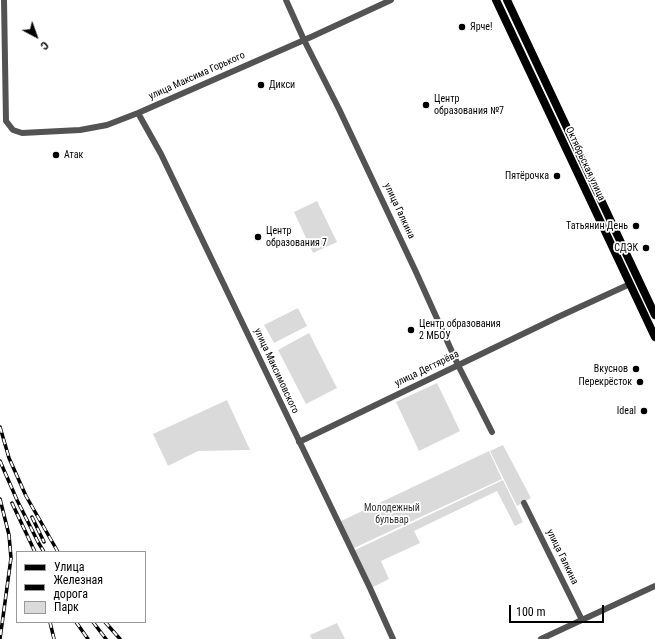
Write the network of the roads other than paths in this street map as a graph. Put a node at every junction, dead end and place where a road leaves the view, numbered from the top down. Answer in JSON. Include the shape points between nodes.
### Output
{"nodes":[{"id":1,"x":4,"y":0,"type":"edge"},
{"id":2,"x":286,"y":0,"type":"edge"},
{"id":3,"x":391,"y":0,"type":"edge"},
{"id":4,"x":496,"y":0,"type":"edge"},
{"id":5,"x":507,"y":0,"type":"edge"},
{"id":6,"x":304,"y":40,"type":"junction"},
{"id":7,"x":138,"y":113,"type":"junction"},
{"id":8,"x":630,"y":284,"type":"junction"},
{"id":9,"x":655,"y":315,"type":"edge"},
{"id":10,"x":655,"y":337,"type":"edge"},
{"id":11,"x":458,"y":365,"type":"junction"},
{"id":12,"x":492,"y":432,"type":"dead end"},
{"id":13,"x":299,"y":442,"type":"junction"},
{"id":14,"x":524,"y":503,"type":"dead end"},
{"id":15,"x":655,"y":586,"type":"edge"},
{"id":16,"x":582,"y":620,"type":"junction"},
{"id":17,"x":393,"y":639,"type":"edge"},
{"id":18,"x":541,"y":639,"type":"edge"}],
"edges":[{"from":1,"to":7,"type":"street","name":"улица Максима Горького","via":[[6,121],[13,130],[22,134],[80,130],[107,125]]},
{"from":2,"to":6,"type":"street","name":"улица Галкина"},
{"from":3,"to":6,"type":"street","name":"улица Максима Горького"},
{"from":4,"to":8,"type":"main road","name":"Октябрьская улица"},
{"from":5,"to":9,"type":"main road","name":"Октябрьская улица"},
{"from":6,"to":7,"type":"street","name":"улица Максима Горького"},
{"from":6,"to":11,"type":"street","name":"улица Галкина","via":[[339,109]]},
{"from":7,"to":13,"type":"street","name":"улица Максимовского","via":[[161,154]]},
{"from":8,"to":10,"type":"main road","name":"Октябрьская улица"},
{"from":8,"to":11,"type":"street","name":"улица Дегтярёва"},
{"from":11,"to":12,"type":"street","name":"улица Галкина"},
{"from":11,"to":13,"type":"street","name":"улица Дегтярёва"},
{"from":13,"to":17,"type":"street","name":"улица Максимовского"},
{"from":14,"to":16,"type":"street","name":"улица Галкина"},
{"from":15,"to":16,"type":"street"},
{"from":16,"to":18,"type":"street"}]}
